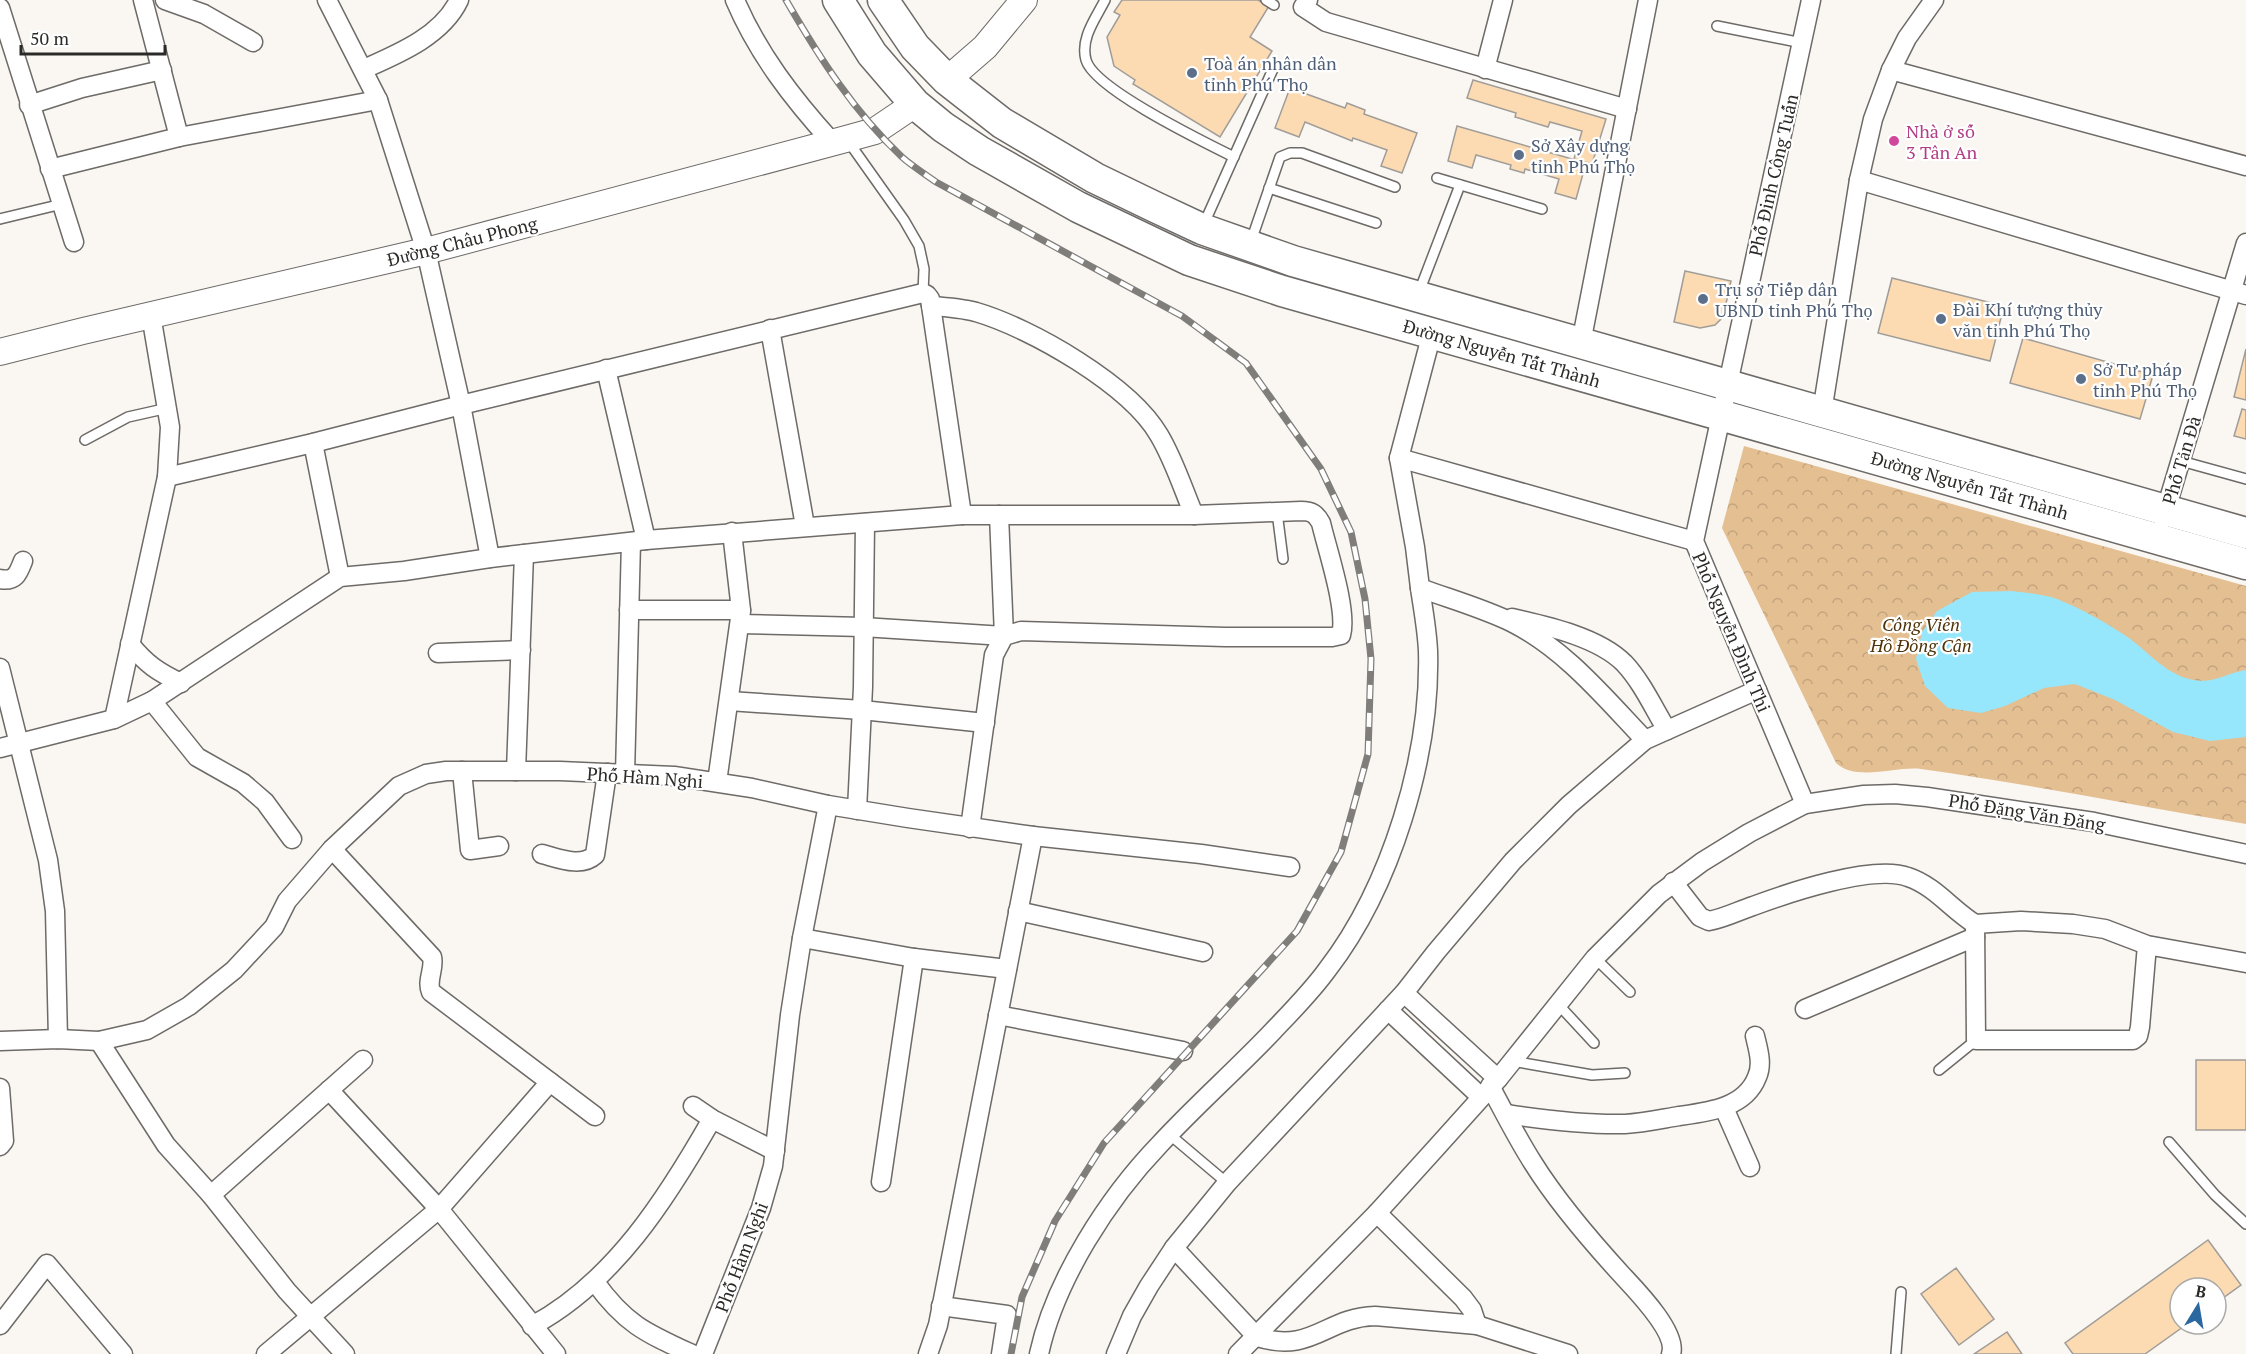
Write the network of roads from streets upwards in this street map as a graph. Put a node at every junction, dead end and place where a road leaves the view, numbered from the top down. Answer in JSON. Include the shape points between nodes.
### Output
{"nodes":[{"id":1,"x":143,"y":0,"type":"edge"},
{"id":2,"x":165,"y":0,"type":"edge"},
{"id":3,"x":327,"y":0,"type":"edge"},
{"id":4,"x":459,"y":0,"type":"edge"},
{"id":5,"x":735,"y":0,"type":"edge"},
{"id":6,"x":838,"y":0,"type":"edge"},
{"id":7,"x":882,"y":0,"type":"edge"},
{"id":8,"x":1024,"y":0,"type":"edge"},
{"id":9,"x":1308,"y":0,"type":"edge"},
{"id":10,"x":1503,"y":0,"type":"edge"},
{"id":11,"x":1647,"y":0,"type":"edge"},
{"id":12,"x":1811,"y":0,"type":"edge"},
{"id":13,"x":1934,"y":0,"type":"edge"},
{"id":14,"x":0,"y":8,"type":"edge"},
{"id":15,"x":5,"y":40,"type":"edge"},
{"id":16,"x":254,"y":42,"type":"dead end"},
{"id":17,"x":364,"y":69,"type":"junction"},
{"id":18,"x":1485,"y":69,"type":"junction"},
{"id":19,"x":162,"y":70,"type":"junction"},
{"id":20,"x":1891,"y":70,"type":"junction"},
{"id":21,"x":947,"y":80,"type":"junction"},
{"id":22,"x":378,"y":100,"type":"junction"},
{"id":23,"x":915,"y":104,"type":"junction"},
{"id":24,"x":29,"y":105,"type":"junction"},
{"id":25,"x":1627,"y":110,"type":"junction"},
{"id":26,"x":178,"y":137,"type":"junction"},
{"id":27,"x":839,"y":140,"type":"junction"},
{"id":28,"x":2246,"y":166,"type":"edge"},
{"id":29,"x":50,"y":169,"type":"junction"},
{"id":30,"x":1859,"y":180,"type":"junction"},
{"id":31,"x":74,"y":242,"type":"dead end"},
{"id":32,"x":2246,"y":243,"type":"edge"},
{"id":33,"x":426,"y":251,"type":"junction"},
{"id":34,"x":1293,"y":261,"type":"junction"},
{"id":35,"x":1282,"y":291,"type":"junction"},
{"id":36,"x":2239,"y":293,"type":"edge"},
{"id":37,"x":927,"y":300,"type":"junction"},
{"id":38,"x":151,"y":315,"type":"junction"},
{"id":39,"x":770,"y":329,"type":"junction"},
{"id":40,"x":1432,"y":333,"type":"junction"},
{"id":41,"x":1581,"y":343,"type":"junction"},
{"id":42,"x":0,"y":352,"type":"edge"},
{"id":43,"x":606,"y":369,"type":"junction"},
{"id":44,"x":1726,"y":385,"type":"junction"},
{"id":45,"x":461,"y":405,"type":"junction"},
{"id":46,"x":1822,"y":412,"type":"junction"},
{"id":47,"x":1720,"y":415,"type":"junction"},
{"id":48,"x":313,"y":443,"type":"junction"},
{"id":49,"x":1399,"y":458,"type":"junction"},
{"id":50,"x":167,"y":477,"type":"junction"},
{"id":51,"x":2166,"y":510,"type":"junction"},
{"id":52,"x":962,"y":515,"type":"junction"},
{"id":53,"x":999,"y":515,"type":"junction"},
{"id":54,"x":1194,"y":515,"type":"junction"},
{"id":55,"x":865,"y":523,"type":"junction"},
{"id":56,"x":805,"y":526,"type":"junction"},
{"id":57,"x":732,"y":532,"type":"junction"},
{"id":58,"x":2246,"y":533,"type":"edge"},
{"id":59,"x":2157,"y":538,"type":"junction"},
{"id":60,"x":638,"y":541,"type":"junction"},
{"id":61,"x":1694,"y":541,"type":"junction"},
{"id":62,"x":524,"y":554,"type":"junction"},
{"id":63,"x":490,"y":558,"type":"junction"},
{"id":64,"x":23,"y":561,"type":"dead end"},
{"id":65,"x":2246,"y":564,"type":"edge"},
{"id":66,"x":340,"y":577,"type":"junction"},
{"id":67,"x":0,"y":579,"type":"edge"},
{"id":68,"x":1420,"y":588,"type":"junction"},
{"id":69,"x":629,"y":610,"type":"junction"},
{"id":70,"x":1493,"y":614,"type":"junction"},
{"id":71,"x":741,"y":617,"type":"junction"},
{"id":72,"x":864,"y":627,"type":"junction"},
{"id":73,"x":1004,"y":636,"type":"junction"},
{"id":74,"x":130,"y":644,"type":"junction"},
{"id":75,"x":521,"y":650,"type":"junction"},
{"id":76,"x":438,"y":653,"type":"dead end"},
{"id":77,"x":0,"y":668,"type":"edge"},
{"id":78,"x":181,"y":683,"type":"junction"},
{"id":79,"x":1757,"y":690,"type":"junction"},
{"id":80,"x":152,"y":701,"type":"junction"},
{"id":81,"x":729,"y":701,"type":"junction"},
{"id":82,"x":862,"y":710,"type":"junction"},
{"id":83,"x":114,"y":719,"type":"junction"},
{"id":84,"x":985,"y":723,"type":"junction"},
{"id":85,"x":1667,"y":730,"type":"junction"},
{"id":86,"x":1645,"y":740,"type":"junction"},
{"id":87,"x":18,"y":744,"type":"junction"},
{"id":88,"x":0,"y":748,"type":"edge"},
{"id":89,"x":462,"y":771,"type":"junction"},
{"id":90,"x":516,"y":771,"type":"junction"},
{"id":91,"x":616,"y":773,"type":"junction"},
{"id":92,"x":717,"y":782,"type":"junction"},
{"id":93,"x":1805,"y":804,"type":"junction"},
{"id":94,"x":828,"y":805,"type":"junction"},
{"id":95,"x":857,"y":810,"type":"junction"},
{"id":96,"x":970,"y":828,"type":"junction"},
{"id":97,"x":1033,"y":836,"type":"junction"},
{"id":98,"x":292,"y":839,"type":"dead end"},
{"id":99,"x":499,"y":846,"type":"dead end"},
{"id":100,"x":332,"y":849,"type":"junction"},
{"id":101,"x":542,"y":854,"type":"dead end"},
{"id":102,"x":2246,"y":855,"type":"edge"},
{"id":103,"x":1290,"y":867,"type":"dead end"},
{"id":104,"x":1673,"y":882,"type":"junction"},
{"id":105,"x":1018,"y":911,"type":"junction"},
{"id":106,"x":1975,"y":931,"type":"junction"},
{"id":107,"x":802,"y":938,"type":"junction"},
{"id":108,"x":2147,"y":945,"type":"junction"},
{"id":109,"x":1203,"y":952,"type":"dead end"},
{"id":110,"x":914,"y":958,"type":"junction"},
{"id":111,"x":2246,"y":963,"type":"edge"},
{"id":112,"x":1007,"y":969,"type":"junction"},
{"id":113,"x":1404,"y":993,"type":"junction"},
{"id":114,"x":1805,"y":1009,"type":"dead end"},
{"id":115,"x":1388,"y":1010,"type":"junction"},
{"id":116,"x":998,"y":1015,"type":"junction"},
{"id":117,"x":1755,"y":1036,"type":"dead end"},
{"id":118,"x":58,"y":1039,"type":"junction"},
{"id":119,"x":0,"y":1041,"type":"edge"},
{"id":120,"x":99,"y":1041,"type":"junction"},
{"id":121,"x":1183,"y":1051,"type":"dead end"},
{"id":122,"x":363,"y":1060,"type":"dead end"},
{"id":123,"x":550,"y":1082,"type":"junction"},
{"id":124,"x":1490,"y":1087,"type":"junction"},
{"id":125,"x":0,"y":1088,"type":"edge"},
{"id":126,"x":329,"y":1090,"type":"junction"},
{"id":127,"x":693,"y":1106,"type":"dead end"},
{"id":128,"x":1724,"y":1108,"type":"junction"},
{"id":129,"x":1506,"y":1114,"type":"junction"},
{"id":130,"x":595,"y":1116,"type":"dead end"},
{"id":131,"x":712,"y":1119,"type":"junction"},
{"id":132,"x":0,"y":1146,"type":"edge"},
{"id":133,"x":775,"y":1151,"type":"junction"},
{"id":134,"x":1750,"y":1167,"type":"dead end"},
{"id":135,"x":881,"y":1182,"type":"dead end"},
{"id":136,"x":211,"y":1195,"type":"junction"},
{"id":137,"x":439,"y":1209,"type":"junction"},
{"id":138,"x":1377,"y":1213,"type":"junction"},
{"id":139,"x":1174,"y":1248,"type":"junction"},
{"id":140,"x":595,"y":1282,"type":"junction"},
{"id":141,"x":941,"y":1306,"type":"junction"},
{"id":142,"x":309,"y":1316,"type":"junction"},
{"id":143,"x":0,"y":1325,"type":"edge"},
{"id":144,"x":1477,"y":1325,"type":"junction"},
{"id":145,"x":532,"y":1326,"type":"junction"},
{"id":146,"x":1261,"y":1344,"type":"edge"},
{"id":147,"x":1548,"y":1352,"type":"edge"},
{"id":148,"x":123,"y":1354,"type":"edge"},
{"id":149,"x":266,"y":1354,"type":"edge"},
{"id":150,"x":345,"y":1354,"type":"edge"},
{"id":151,"x":556,"y":1354,"type":"edge"},
{"id":152,"x":692,"y":1354,"type":"edge"},
{"id":153,"x":704,"y":1354,"type":"edge"},
{"id":154,"x":928,"y":1354,"type":"edge"},
{"id":155,"x":1001,"y":1354,"type":"edge"},
{"id":156,"x":1039,"y":1354,"type":"edge"},
{"id":157,"x":1116,"y":1354,"type":"edge"},
{"id":158,"x":1238,"y":1354,"type":"edge"},
{"id":159,"x":1568,"y":1354,"type":"edge"},
{"id":160,"x":1671,"y":1354,"type":"edge"}],
"edges":[{"from":1,"to":19,"type":"street"},
{"from":2,"to":16,"type":"street","via":[[204,14]]},
{"from":3,"to":17,"type":"street"},
{"from":4,"to":17,"type":"street","via":[[444,20],[417,42]]},
{"from":5,"to":27,"type":"street","via":[[776,74]]},
{"from":6,"to":23,"type":"main road","name":"Đường Nguyễn Tất Thành","via":[[879,62]]},
{"from":7,"to":21,"type":"main road","name":"Đường Nguyễn Tất Thành","via":[[915,47]]},
{"from":8,"to":21,"type":"street","via":[[985,47]]},
{"from":9,"to":18,"type":"street","via":[[1303,7],[1326,21]]},
{"from":10,"to":18,"type":"street"},
{"from":11,"to":25,"type":"street"},
{"from":12,"to":44,"type":"street","name":"Phố Đinh Công Tuấn"},
{"from":13,"to":20,"type":"street","via":[[1907,38]]},
{"from":14,"to":15,"type":"street"},
{"from":15,"to":24,"type":"street"},
{"from":17,"to":22,"type":"street"},
{"from":18,"to":25,"type":"street"},
{"from":19,"to":24,"type":"street"},
{"from":19,"to":26,"type":"street"},
{"from":20,"to":28,"type":"street"},
{"from":20,"to":30,"type":"street","via":[[1873,119]]},
{"from":21,"to":34,"type":"main road","name":"Đường Nguyễn Tất Thành","via":[[1002,123],[1095,178],[1202,229]]},
{"from":22,"to":26,"type":"street"},
{"from":22,"to":33,"type":"street"},
{"from":23,"to":27,"type":"street","name":"Đường Châu Phong","via":[[876,131]]},
{"from":23,"to":35,"type":"main road","name":"Đường Nguyễn Tất Thành","via":[[979,151],[1078,207],[1189,260]]},
{"from":24,"to":29,"type":"street"},
{"from":25,"to":41,"type":"street"},
{"from":26,"to":29,"type":"street"},
{"from":27,"to":33,"type":"street","name":"Đường Châu Phong"},
{"from":29,"to":31,"type":"street"},
{"from":30,"to":36,"type":"street"},
{"from":30,"to":46,"type":"street"},
{"from":32,"to":36,"type":"street","name":"Phố Tản Đà"},
{"from":33,"to":38,"type":"street","name":"Đường Châu Phong"},
{"from":33,"to":45,"type":"street"},
{"from":34,"to":35,"type":"main road"},
{"from":34,"to":41,"type":"main road","name":"Đường Nguyễn Tất Thành"},
{"from":35,"to":40,"type":"main road","name":"Đường Nguyễn Tất Thành"},
{"from":36,"to":51,"type":"street","name":"Phố Tản Đà"},
{"from":37,"to":39,"type":"street"},
{"from":37,"to":52,"type":"street"},
{"from":37,"to":54,"type":"street","via":[[976,312],[1024,332],[1054,347],[1121,393],[1159,434]]},
{"from":38,"to":42,"type":"street","name":"Đường Châu Phong"},
{"from":38,"to":50,"type":"street","via":[[168,408]]},
{"from":39,"to":43,"type":"street"},
{"from":39,"to":56,"type":"street"},
{"from":40,"to":47,"type":"main road","name":"Đường Nguyễn Tất Thành"},
{"from":40,"to":49,"type":"street"},
{"from":41,"to":44,"type":"main road","name":"Đường Nguyễn Tất Thành"},
{"from":43,"to":45,"type":"street"},
{"from":43,"to":60,"type":"street"},
{"from":44,"to":46,"type":"main road","name":"Đường Nguyễn Tất Thành"},
{"from":44,"to":47,"type":"street","name":"Phố Nguyễn Đình Thi"},
{"from":45,"to":48,"type":"street"},
{"from":45,"to":63,"type":"street"},
{"from":46,"to":51,"type":"main road","name":"Đường Nguyễn Tất Thành"},
{"from":47,"to":59,"type":"main road","name":"Đường Nguyễn Tất Thành"},
{"from":47,"to":61,"type":"street","name":"Phố Nguyễn Đình Thi"},
{"from":48,"to":50,"type":"street"},
{"from":48,"to":66,"type":"street"},
{"from":49,"to":61,"type":"street"},
{"from":49,"to":68,"type":"street"},
{"from":50,"to":74,"type":"street"},
{"from":51,"to":58,"type":"main road","name":"Đường Nguyễn Tất Thành"},
{"from":51,"to":59,"type":"street","name":"Phố Tản Đà"},
{"from":52,"to":53,"type":"street"},
{"from":52,"to":55,"type":"street"},
{"from":53,"to":54,"type":"street"},
{"from":53,"to":73,"type":"street"},
{"from":54,"to":73,"type":"street","via":[[1310,511],[1317,515],[1338,596],[1341,635],[1226,637],[1021,631]]},
{"from":55,"to":56,"type":"street"},
{"from":55,"to":72,"type":"street"},
{"from":56,"to":57,"type":"street"},
{"from":57,"to":60,"type":"street"},
{"from":57,"to":71,"type":"street"},
{"from":59,"to":65,"type":"main road","name":"Đường Nguyễn Tất Thành"},
{"from":60,"to":62,"type":"street"},
{"from":60,"to":69,"type":"street"},
{"from":61,"to":79,"type":"street","name":"Phố Nguyễn Đình Thi"},
{"from":62,"to":63,"type":"street"},
{"from":62,"to":75,"type":"street"},
{"from":63,"to":66,"type":"street"},
{"from":64,"to":67,"type":"street","via":[[16,577],[9,581]]},
{"from":66,"to":78,"type":"street"},
{"from":68,"to":70,"type":"street"},
{"from":68,"to":156,"type":"street","via":[[1428,652],[1425,715],[1405,813],[1374,892],[1327,970],[1274,1031],[1132,1176],[1075,1260],[1056,1299]]},
{"from":69,"to":71,"type":"street"},
{"from":69,"to":91,"type":"street"},
{"from":70,"to":85,"type":"street","via":[[1556,629],[1587,640],[1613,656],[1630,671]]},
{"from":70,"to":86,"type":"street","via":[[1514,623],[1578,669]]},
{"from":71,"to":72,"type":"street"},
{"from":71,"to":81,"type":"street"},
{"from":72,"to":73,"type":"street"},
{"from":72,"to":82,"type":"street"},
{"from":73,"to":84,"type":"street","via":[[994,655]]},
{"from":74,"to":78,"type":"street","via":[[145,663]]},
{"from":74,"to":83,"type":"street"},
{"from":75,"to":76,"type":"street"},
{"from":75,"to":90,"type":"street"},
{"from":77,"to":87,"type":"street"},
{"from":78,"to":80,"type":"street"},
{"from":79,"to":85,"type":"street"},
{"from":79,"to":93,"type":"street","name":"Phố Nguyễn Đình Thi"},
{"from":80,"to":83,"type":"street"},
{"from":80,"to":98,"type":"street","via":[[197,757],[243,783],[265,802]]},
{"from":81,"to":82,"type":"street"},
{"from":81,"to":92,"type":"street"},
{"from":82,"to":84,"type":"street"},
{"from":82,"to":95,"type":"street"},
{"from":83,"to":87,"type":"street"},
{"from":84,"to":96,"type":"street"},
{"from":85,"to":86,"type":"street"},
{"from":86,"to":113,"type":"street","via":[[1569,805],[1513,861]]},
{"from":87,"to":88,"type":"street"},
{"from":87,"to":118,"type":"street","via":[[50,870],[55,910]]},
{"from":89,"to":90,"type":"street","name":"Phố Hàm Nghi"},
{"from":89,"to":99,"type":"street","via":[[470,850]]},
{"from":89,"to":100,"type":"street","name":"Phố Hàm Nghi","via":[[426,774],[399,786]]},
{"from":90,"to":91,"type":"street","name":"Phố Hàm Nghi"},
{"from":91,"to":92,"type":"street","name":"Phố Hàm Nghi"},
{"from":91,"to":101,"type":"street","via":[[595,855],[579,862]]},
{"from":92,"to":94,"type":"street","name":"Phố Hàm Nghi"},
{"from":93,"to":102,"type":"street","name":"Phố Đặng Văn Đăng","via":[[1864,795],[1927,797],[2094,822]]},
{"from":93,"to":104,"type":"street","name":"Phố Đặng Văn Đăng","via":[[1749,833]]},
{"from":94,"to":95,"type":"street"},
{"from":94,"to":107,"type":"street","name":"Phố Hàm Nghi"},
{"from":95,"to":96,"type":"street"},
{"from":96,"to":97,"type":"street"},
{"from":97,"to":103,"type":"street"},
{"from":97,"to":105,"type":"street"},
{"from":100,"to":120,"type":"street","name":"Phố Hàm Nghi","via":[[286,901],[274,927],[234,970],[189,1006],[147,1030]]},
{"from":100,"to":123,"type":"street","via":[[432,957],[431,992]]},
{"from":104,"to":106,"type":"street","via":[[1700,917],[1710,921],[1813,887],[1879,873],[1894,874],[1927,887]]},
{"from":104,"to":124,"type":"street","name":"Phố Đặng Văn Đăng","via":[[1595,958]]},
{"from":105,"to":109,"type":"street"},
{"from":105,"to":112,"type":"street"},
{"from":106,"to":108,"type":"street","via":[[2021,921],[2073,924],[2105,929]]},
{"from":106,"to":108,"type":"street","via":[[1976,1040],[2133,1040],[2140,1027]]},
{"from":106,"to":114,"type":"street"},
{"from":107,"to":110,"type":"street"},
{"from":107,"to":133,"type":"street","name":"Phố Hàm Nghi"},
{"from":108,"to":111,"type":"street"},
{"from":110,"to":112,"type":"street"},
{"from":110,"to":135,"type":"street"},
{"from":112,"to":116,"type":"street"},
{"from":113,"to":115,"type":"street"},
{"from":113,"to":124,"type":"street"},
{"from":115,"to":124,"type":"street"},
{"from":115,"to":139,"type":"street","via":[[1227,1183]]},
{"from":116,"to":121,"type":"street"},
{"from":116,"to":141,"type":"street"},
{"from":117,"to":128,"type":"street","via":[[1760,1062],[1758,1077],[1740,1099]]},
{"from":118,"to":119,"type":"street","name":"Phố Hàm Nghi"},
{"from":118,"to":120,"type":"street","name":"Phố Hàm Nghi"},
{"from":120,"to":136,"type":"street","via":[[165,1145]]},
{"from":122,"to":126,"type":"street"},
{"from":123,"to":130,"type":"street"},
{"from":123,"to":137,"type":"street"},
{"from":124,"to":129,"type":"street"},
{"from":124,"to":138,"type":"street","name":"Phố Đặng Văn Đăng"},
{"from":125,"to":132,"type":"street","via":[[4,1141]]},
{"from":126,"to":136,"type":"street"},
{"from":126,"to":137,"type":"street"},
{"from":127,"to":131,"type":"street"},
{"from":128,"to":129,"type":"street","via":[[1624,1124],[1560,1122]]},
{"from":128,"to":134,"type":"street"},
{"from":129,"to":160,"type":"street","via":[[1560,1201],[1670,1335]]},
{"from":131,"to":133,"type":"street"},
{"from":131,"to":140,"type":"street","via":[[659,1207]]},
{"from":133,"to":153,"type":"street","name":"Phố Hàm Nghi","via":[[761,1208]]},
{"from":136,"to":142,"type":"street"},
{"from":137,"to":142,"type":"street"},
{"from":137,"to":145,"type":"street"},
{"from":138,"to":144,"type":"street","via":[[1458,1293]]},
{"from":138,"to":146,"type":"street","name":"Phố Đặng Văn Đăng"},
{"from":139,"to":146,"type":"street"},
{"from":139,"to":157,"type":"street","via":[[1132,1316]]},
{"from":140,"to":145,"type":"street"},
{"from":140,"to":152,"type":"street","via":[[613,1306],[638,1328]]},
{"from":141,"to":154,"type":"street"},
{"from":141,"to":155,"type":"street","via":[[1007,1315]]},
{"from":142,"to":149,"type":"street"},
{"from":142,"to":150,"type":"street"},
{"from":143,"to":148,"type":"street","via":[[48,1264]]},
{"from":144,"to":146,"type":"street","via":[[1361,1316],[1313,1340]]},
{"from":144,"to":147,"type":"street"},
{"from":145,"to":151,"type":"street"},
{"from":146,"to":158,"type":"street","name":"Phố Đặng Văn Đăng"},
{"from":147,"to":159,"type":"street"}]}
